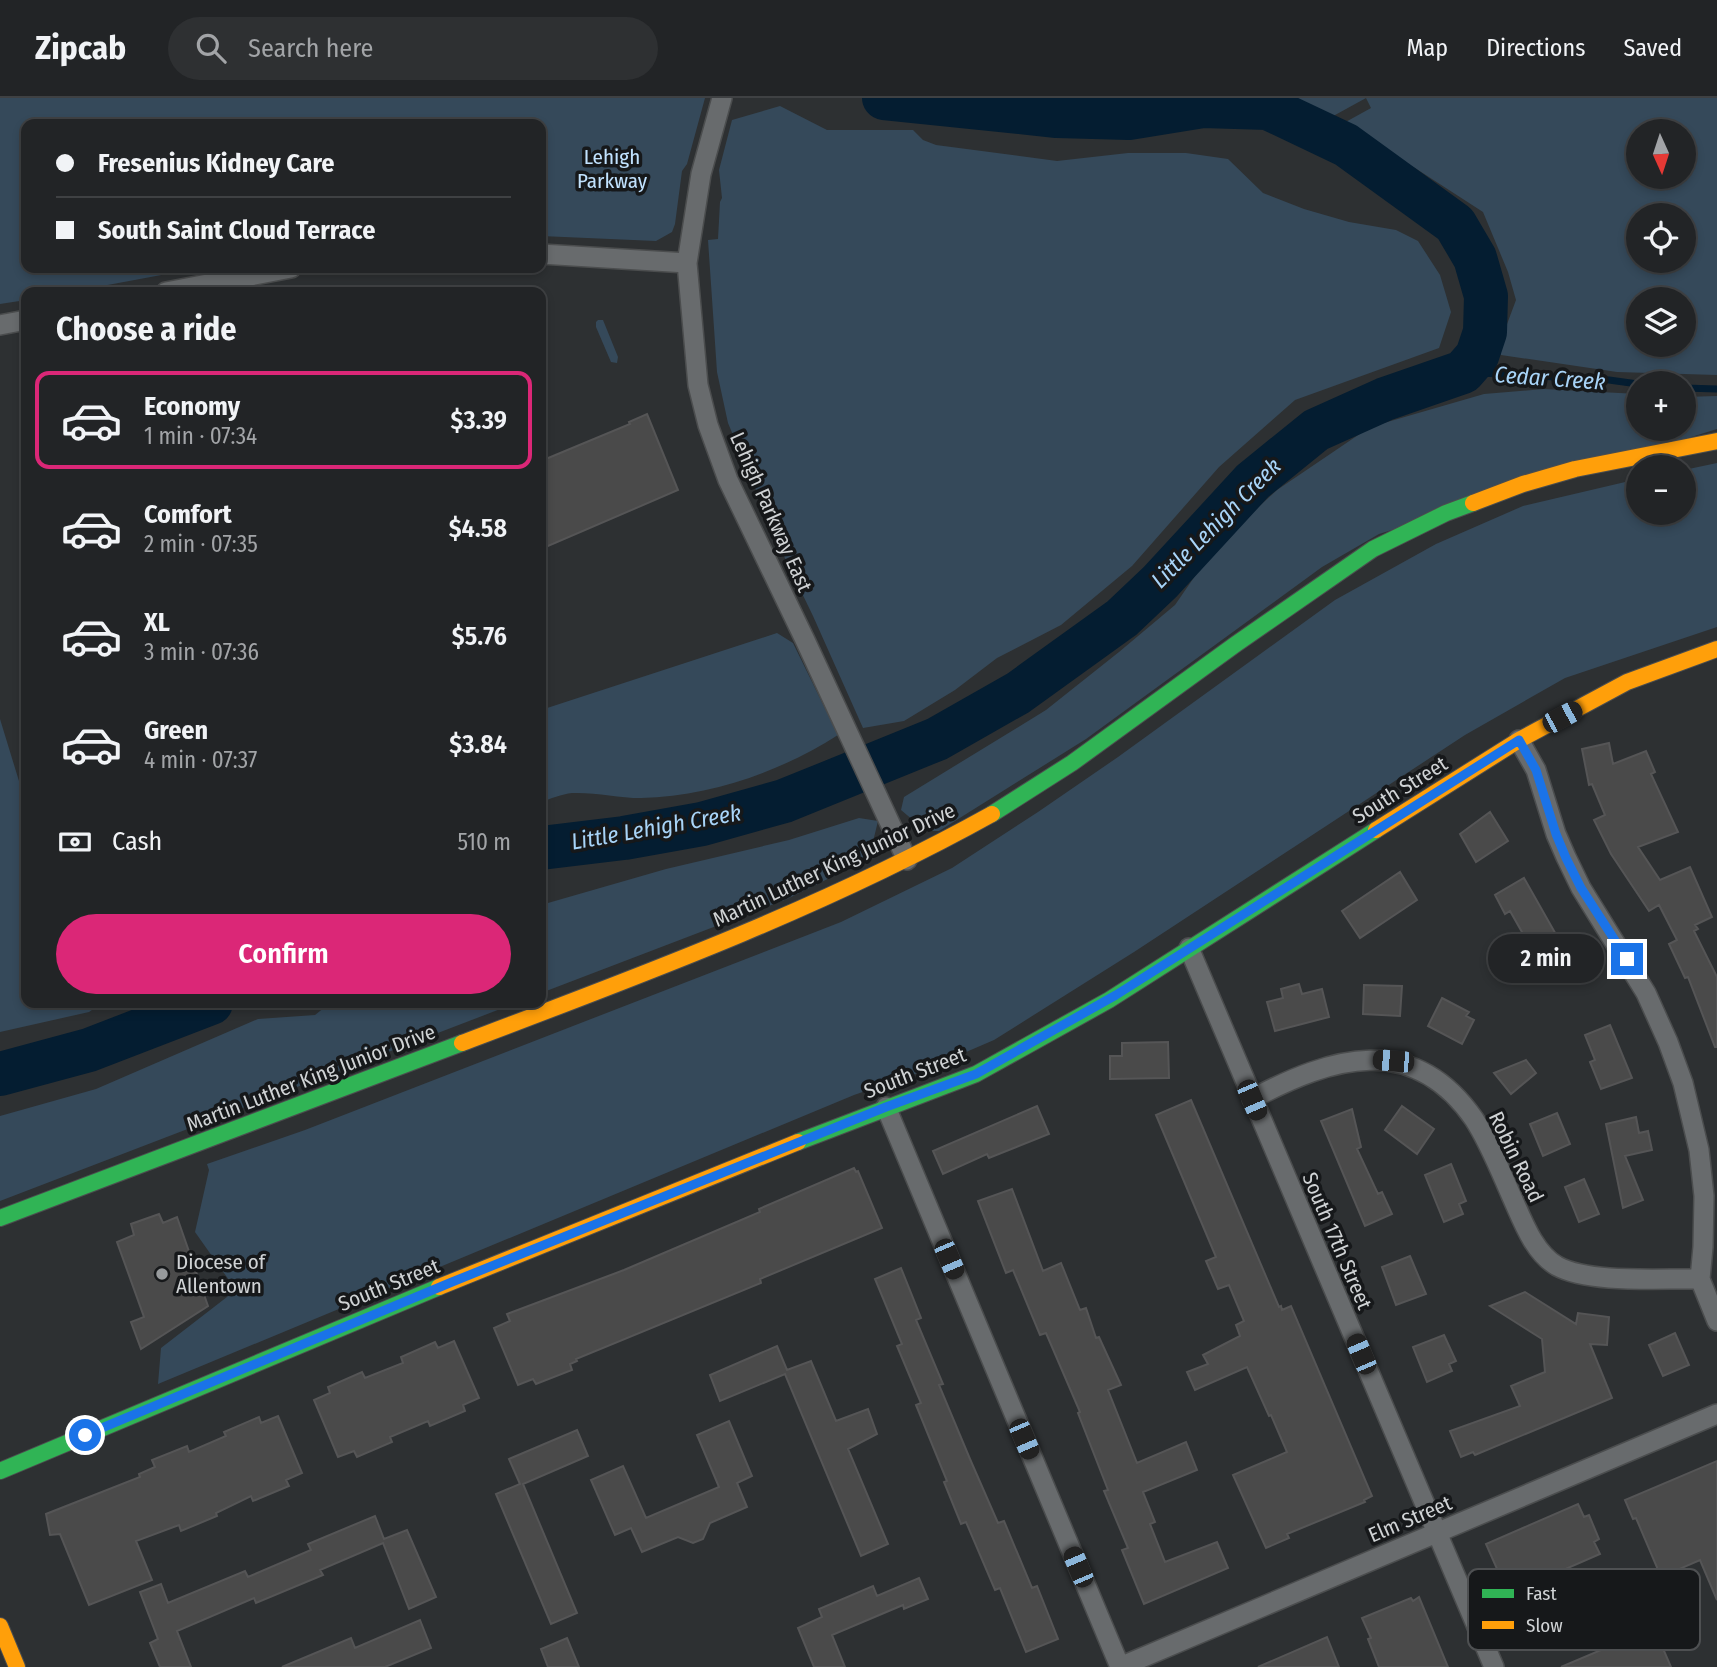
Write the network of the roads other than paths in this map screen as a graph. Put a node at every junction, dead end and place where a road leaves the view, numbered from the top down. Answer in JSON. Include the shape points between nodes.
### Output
{"nodes":[{"id":1,"x":722,"y":98,"type":"edge"},
{"id":2,"x":546,"y":254,"type":"edge"},
{"id":3,"x":688,"y":264,"type":"junction"},
{"id":4,"x":265,"y":273,"type":"edge"},
{"id":5,"x":192,"y":287,"type":"edge"},
{"id":6,"x":21,"y":321,"type":"edge"},
{"id":7,"x":0,"y":325,"type":"edge"},
{"id":8,"x":1717,"y":441,"type":"edge"},
{"id":9,"x":1717,"y":649,"type":"edge"},
{"id":10,"x":1519,"y":740,"type":"junction"},
{"id":11,"x":907,"y":860,"type":"junction"},
{"id":12,"x":1189,"y":948,"type":"junction"},
{"id":13,"x":1252,"y":1100,"type":"junction"},
{"id":14,"x":886,"y":1107,"type":"junction"},
{"id":15,"x":0,"y":1218,"type":"edge"},
{"id":16,"x":1700,"y":1279,"type":"junction"},
{"id":17,"x":1717,"y":1321,"type":"edge"},
{"id":18,"x":1717,"y":1413,"type":"edge"},
{"id":19,"x":0,"y":1471,"type":"edge"},
{"id":20,"x":1437,"y":1532,"type":"junction"},
{"id":21,"x":1468,"y":1605,"type":"edge"},
{"id":22,"x":0,"y":1626,"type":"edge"},
{"id":23,"x":1487,"y":1650,"type":"edge"},
{"id":24,"x":17,"y":1665,"type":"edge"},
{"id":25,"x":1120,"y":1667,"type":"edge"},
{"id":26,"x":1494,"y":1667,"type":"edge"}],
"edges":[{"from":1,"to":3,"type":"street","name":"Lehigh Parkway East","via":[[701,174]]},
{"from":2,"to":3,"type":"street"},
{"from":3,"to":11,"type":"street","name":"Lehigh Parkway East","via":[[698,385],[728,481]]},
{"from":4,"to":5,"type":"street"},
{"from":6,"to":7,"type":"street"},
{"from":8,"to":11,"type":"street","name":"Martin Luther King Junior Drive","via":[[1522,484],[1446,513],[1373,549],[1072,763]]},
{"from":9,"to":10,"type":"street","name":"South Street","via":[[1627,682]]},
{"from":10,"to":12,"type":"street","name":"South Street"},
{"from":10,"to":16,"type":"street","via":[[1536,770],[1566,858],[1646,993],[1683,1083],[1704,1196]]},
{"from":11,"to":15,"type":"street","name":"Martin Luther King Junior Drive","via":[[652,971]]},
{"from":12,"to":13,"type":"street","name":"South 17th Street"},
{"from":12,"to":14,"type":"street","name":"South Street","via":[[1109,1000],[976,1074]]},
{"from":13,"to":16,"type":"street","name":"Robin Road","via":[[1291,1079],[1337,1064],[1367,1059],[1418,1069],[1440,1082],[1475,1120],[1528,1232],[1557,1266],[1608,1277]]},
{"from":13,"to":20,"type":"street","name":"South 17th Street"},
{"from":14,"to":19,"type":"street","name":"South Street"},
{"from":14,"to":25,"type":"street"},
{"from":16,"to":17,"type":"street"},
{"from":18,"to":20,"type":"street","name":"Elm Street"},
{"from":20,"to":21,"type":"street","name":"South 17th Street"},
{"from":20,"to":25,"type":"street","name":"Elm Street"},
{"from":22,"to":24,"type":"street"},
{"from":23,"to":26,"type":"street","name":"South 17th Street"}]}
